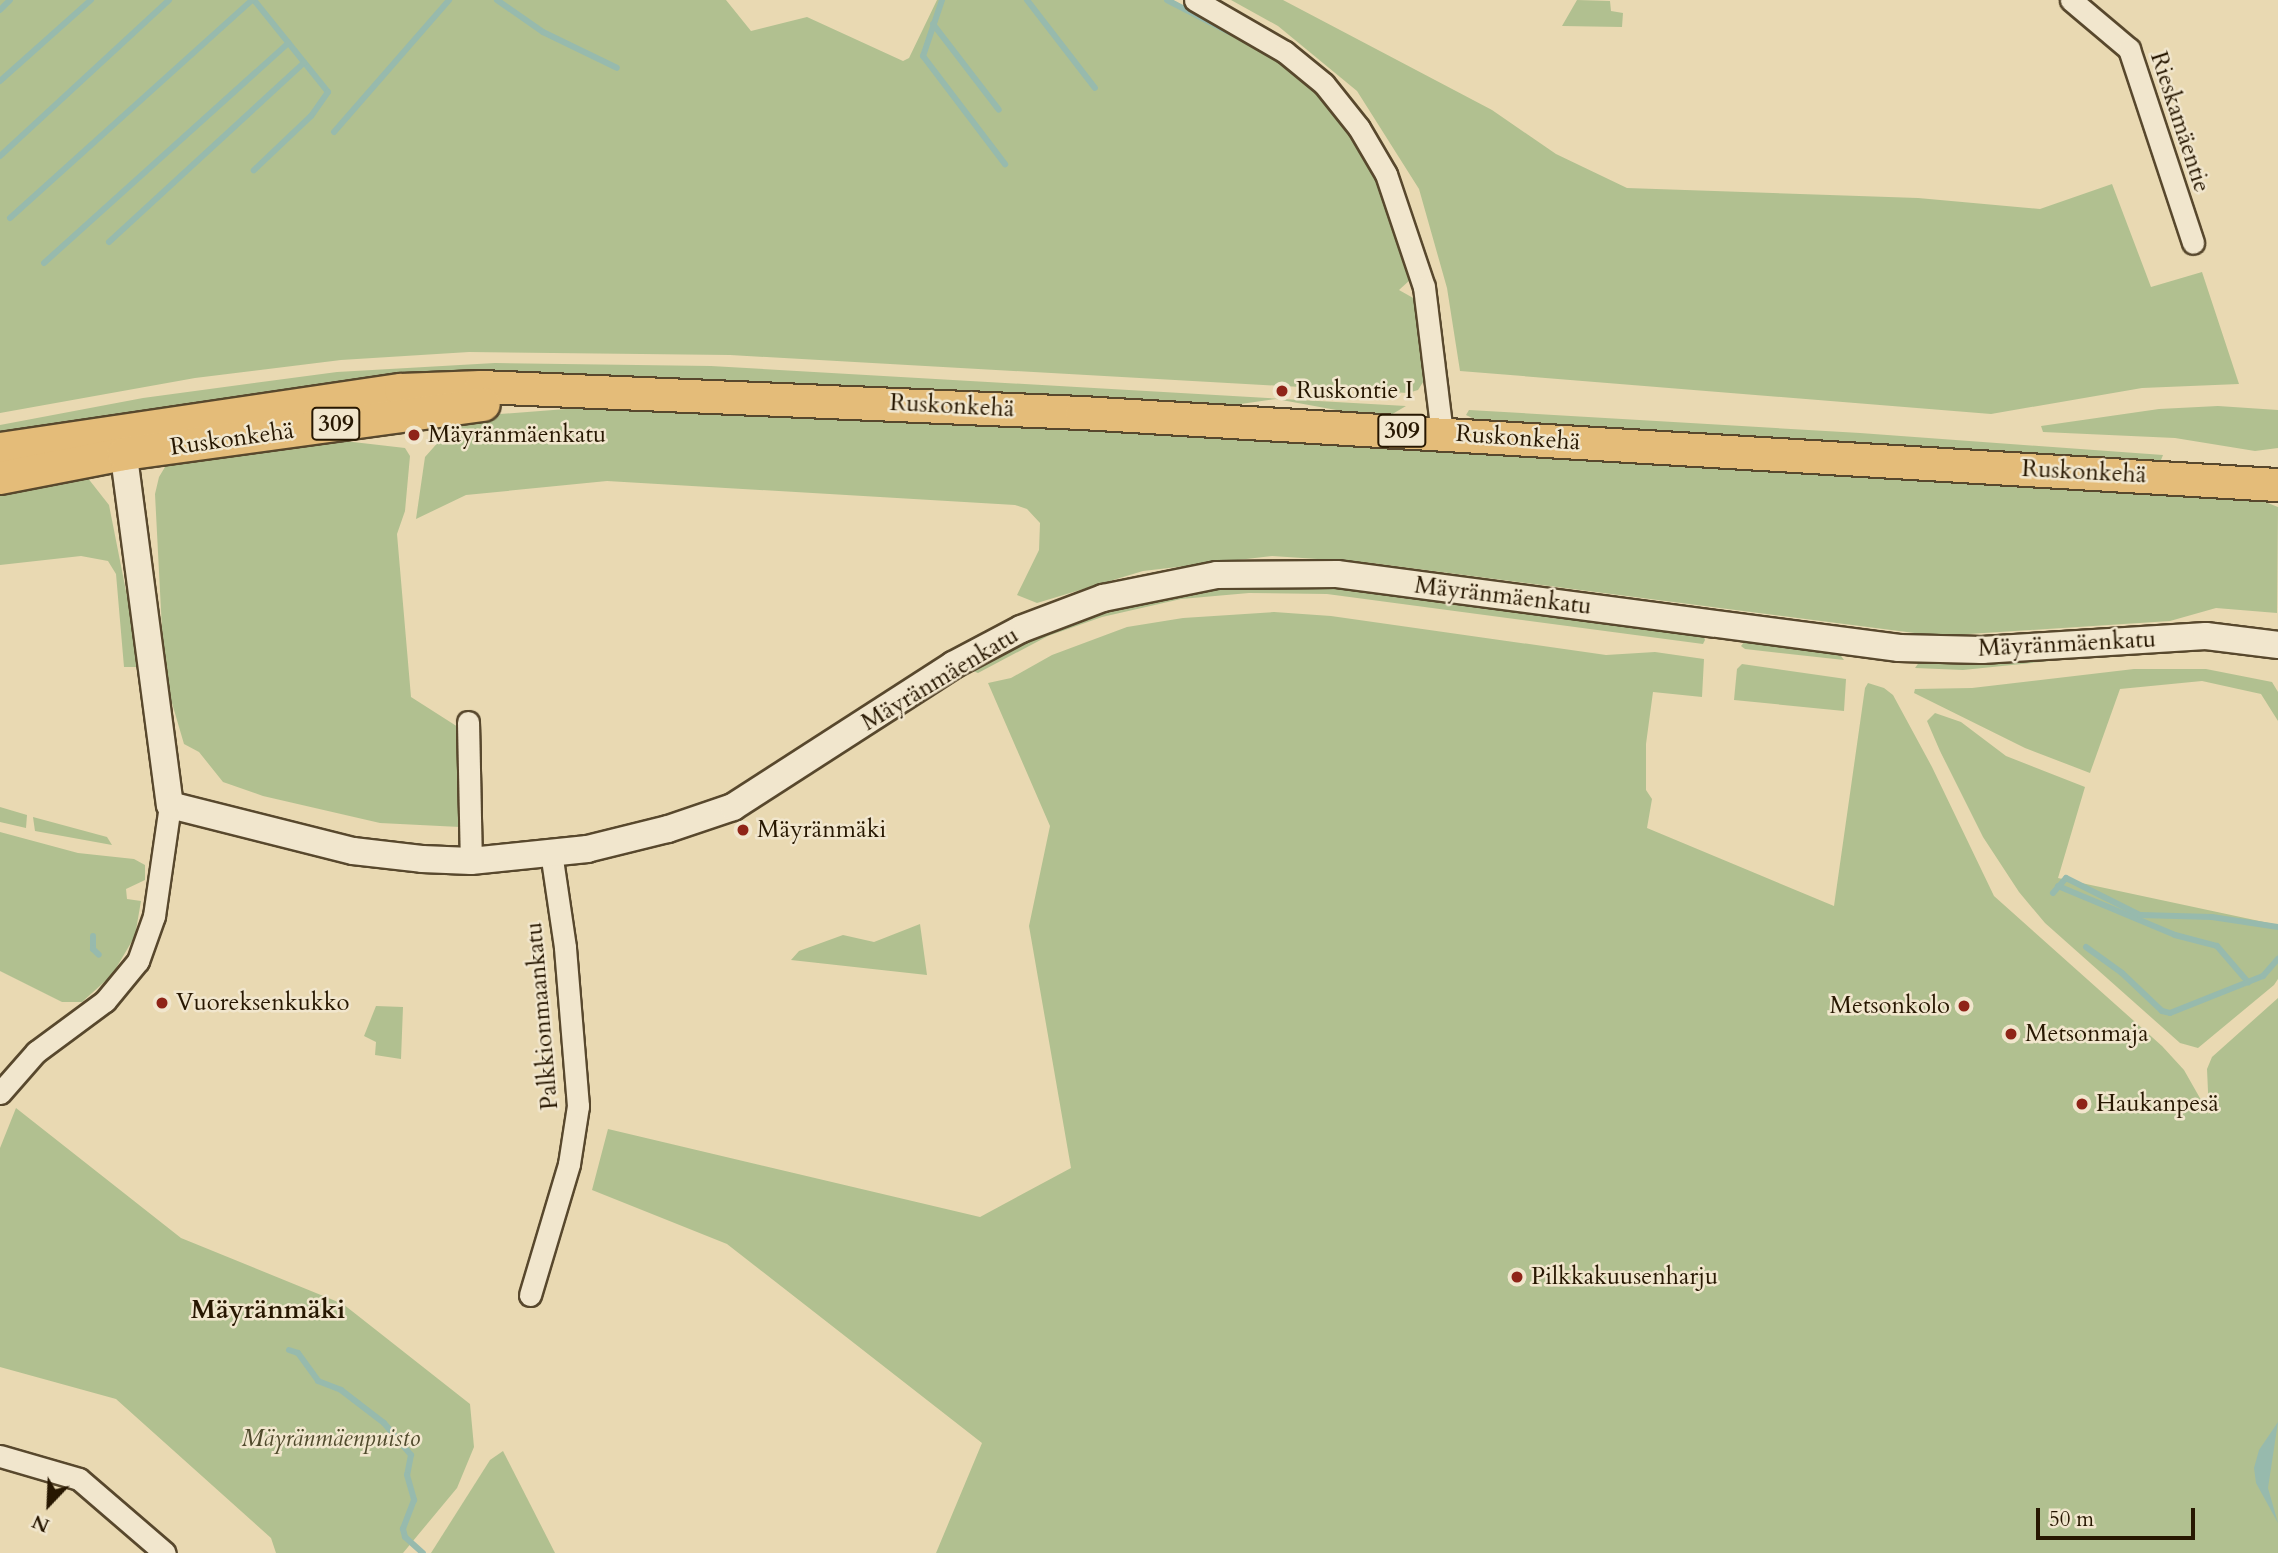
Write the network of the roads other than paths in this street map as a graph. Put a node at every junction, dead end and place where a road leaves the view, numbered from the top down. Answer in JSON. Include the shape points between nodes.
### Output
{"nodes":[{"id":1,"x":1195,"y":0,"type":"edge"},
{"id":2,"x":2071,"y":0,"type":"edge"},
{"id":3,"x":2193,"y":243,"type":"dead end"},
{"id":4,"x":1442,"y":433,"type":"junction"},
{"id":5,"x":122,"y":441,"type":"junction"},
{"id":6,"x":0,"y":449,"type":"edge"},
{"id":7,"x":0,"y":478,"type":"edge"},
{"id":8,"x":2267,"y":483,"type":"edge"},
{"id":9,"x":2278,"y":645,"type":"edge"},
{"id":10,"x":468,"y":722,"type":"dead end"},
{"id":11,"x":170,"y":805,"type":"junction"},
{"id":12,"x":551,"y":852,"type":"junction"},
{"id":13,"x":471,"y":861,"type":"junction"},
{"id":14,"x":0,"y":1093,"type":"edge"},
{"id":15,"x":530,"y":1295,"type":"dead end"},
{"id":16,"x":0,"y":1456,"type":"edge"},
{"id":17,"x":165,"y":1553,"type":"edge"}],
"edges":[{"from":1,"to":4,"type":"street","via":[[1285,52],[1324,84],[1359,128],[1386,174],[1424,287]]},
{"from":2,"to":3,"type":"street","name":"Rieskamäentie","via":[[2129,49]]},
{"from":4,"to":5,"type":"main road","name":"Ruskonkehä","number":"309","via":[[774,397],[547,393]]},
{"from":4,"to":8,"type":"main road","name":"Ruskonkehä","number":"309"},
{"from":5,"to":6,"type":"main road","name":"Ruskonkehä","number":"309"},
{"from":5,"to":7,"type":"main road","name":"Ruskonkehä","number":"309"},
{"from":5,"to":11,"type":"street"},
{"from":9,"to":12,"type":"street","name":"Mäyränmäenkatu","via":[[2206,636],[1982,650],[1899,648],[1337,574],[1217,575],[1103,598],[1021,629],[953,664],[733,807],[604,846]]},
{"from":10,"to":13,"type":"street"},
{"from":11,"to":13,"type":"street","name":"Mäyränmäenkatu","via":[[354,852]]},
{"from":11,"to":14,"type":"street","via":[[154,916],[138,961],[105,1001],[36,1052]]},
{"from":12,"to":13,"type":"street","name":"Mäyränmäenkatu"},
{"from":12,"to":15,"type":"street","name":"Palkkionmaankatu","via":[[566,958],[578,1106],[569,1164]]},
{"from":16,"to":17,"type":"street","via":[[79,1479]]}]}
